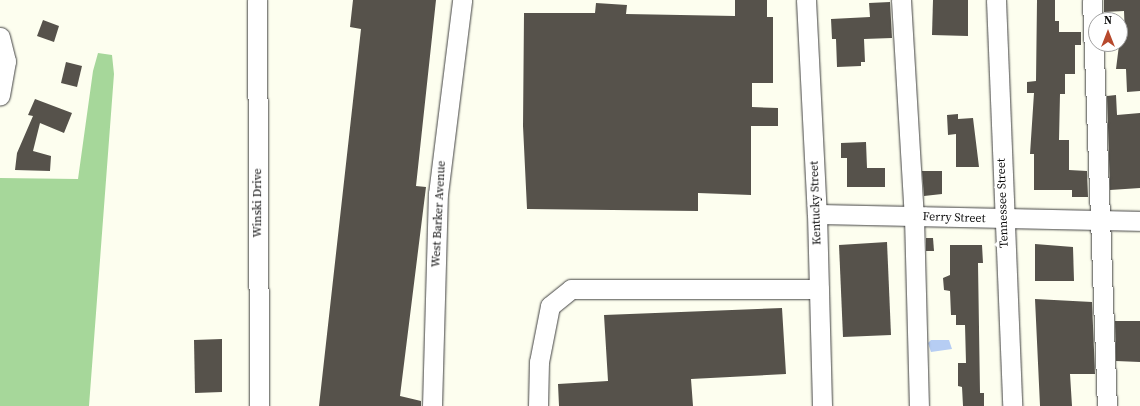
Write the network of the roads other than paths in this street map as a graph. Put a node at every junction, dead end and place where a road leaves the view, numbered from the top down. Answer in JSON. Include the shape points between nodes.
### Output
{"nodes":[{"id":1,"x":257,"y":0,"type":"edge"},
{"id":2,"x":462,"y":0,"type":"edge"},
{"id":3,"x":806,"y":0,"type":"edge"},
{"id":4,"x":901,"y":0,"type":"edge"},
{"id":5,"x":996,"y":0,"type":"edge"},
{"id":6,"x":1092,"y":0,"type":"edge"},
{"id":7,"x":0,"y":37,"type":"edge"},
{"id":8,"x":0,"y":95,"type":"edge"},
{"id":9,"x":817,"y":214,"type":"junction"},
{"id":10,"x":914,"y":217,"type":"junction"},
{"id":11,"x":1003,"y":220,"type":"junction"},
{"id":12,"x":1099,"y":221,"type":"junction"},
{"id":13,"x":1140,"y":222,"type":"edge"},
{"id":14,"x":819,"y":289,"type":"junction"},
{"id":15,"x":259,"y":406,"type":"edge"},
{"id":16,"x":432,"y":406,"type":"edge"},
{"id":17,"x":538,"y":406,"type":"edge"},
{"id":18,"x":822,"y":406,"type":"edge"},
{"id":19,"x":919,"y":406,"type":"edge"},
{"id":20,"x":1012,"y":406,"type":"edge"},
{"id":21,"x":1107,"y":406,"type":"edge"}],
"edges":[{"from":1,"to":15,"type":"street","name":"Winski Drive"},
{"from":2,"to":16,"type":"street","name":"West Barker Avenue","via":[[438,194]]},
{"from":3,"to":9,"type":"street","name":"Kentucky Street"},
{"from":4,"to":10,"type":"street"},
{"from":5,"to":11,"type":"street","name":"Tennessee Street"},
{"from":6,"to":12,"type":"street"},
{"from":7,"to":8,"type":"street","via":[[6,61]]},
{"from":9,"to":10,"type":"street","name":"Ferry Street"},
{"from":9,"to":14,"type":"street","name":"Kentucky Street"},
{"from":10,"to":11,"type":"street","name":"Ferry Street"},
{"from":10,"to":19,"type":"street"},
{"from":11,"to":12,"type":"street","name":"Ferry Street"},
{"from":11,"to":20,"type":"street","name":"Tennessee Street"},
{"from":12,"to":13,"type":"street","name":"Ferry Street"},
{"from":12,"to":21,"type":"street"},
{"from":14,"to":17,"type":"street","via":[[571,289],[550,306],[539,362]]},
{"from":14,"to":18,"type":"street","name":"Kentucky Street"}]}
